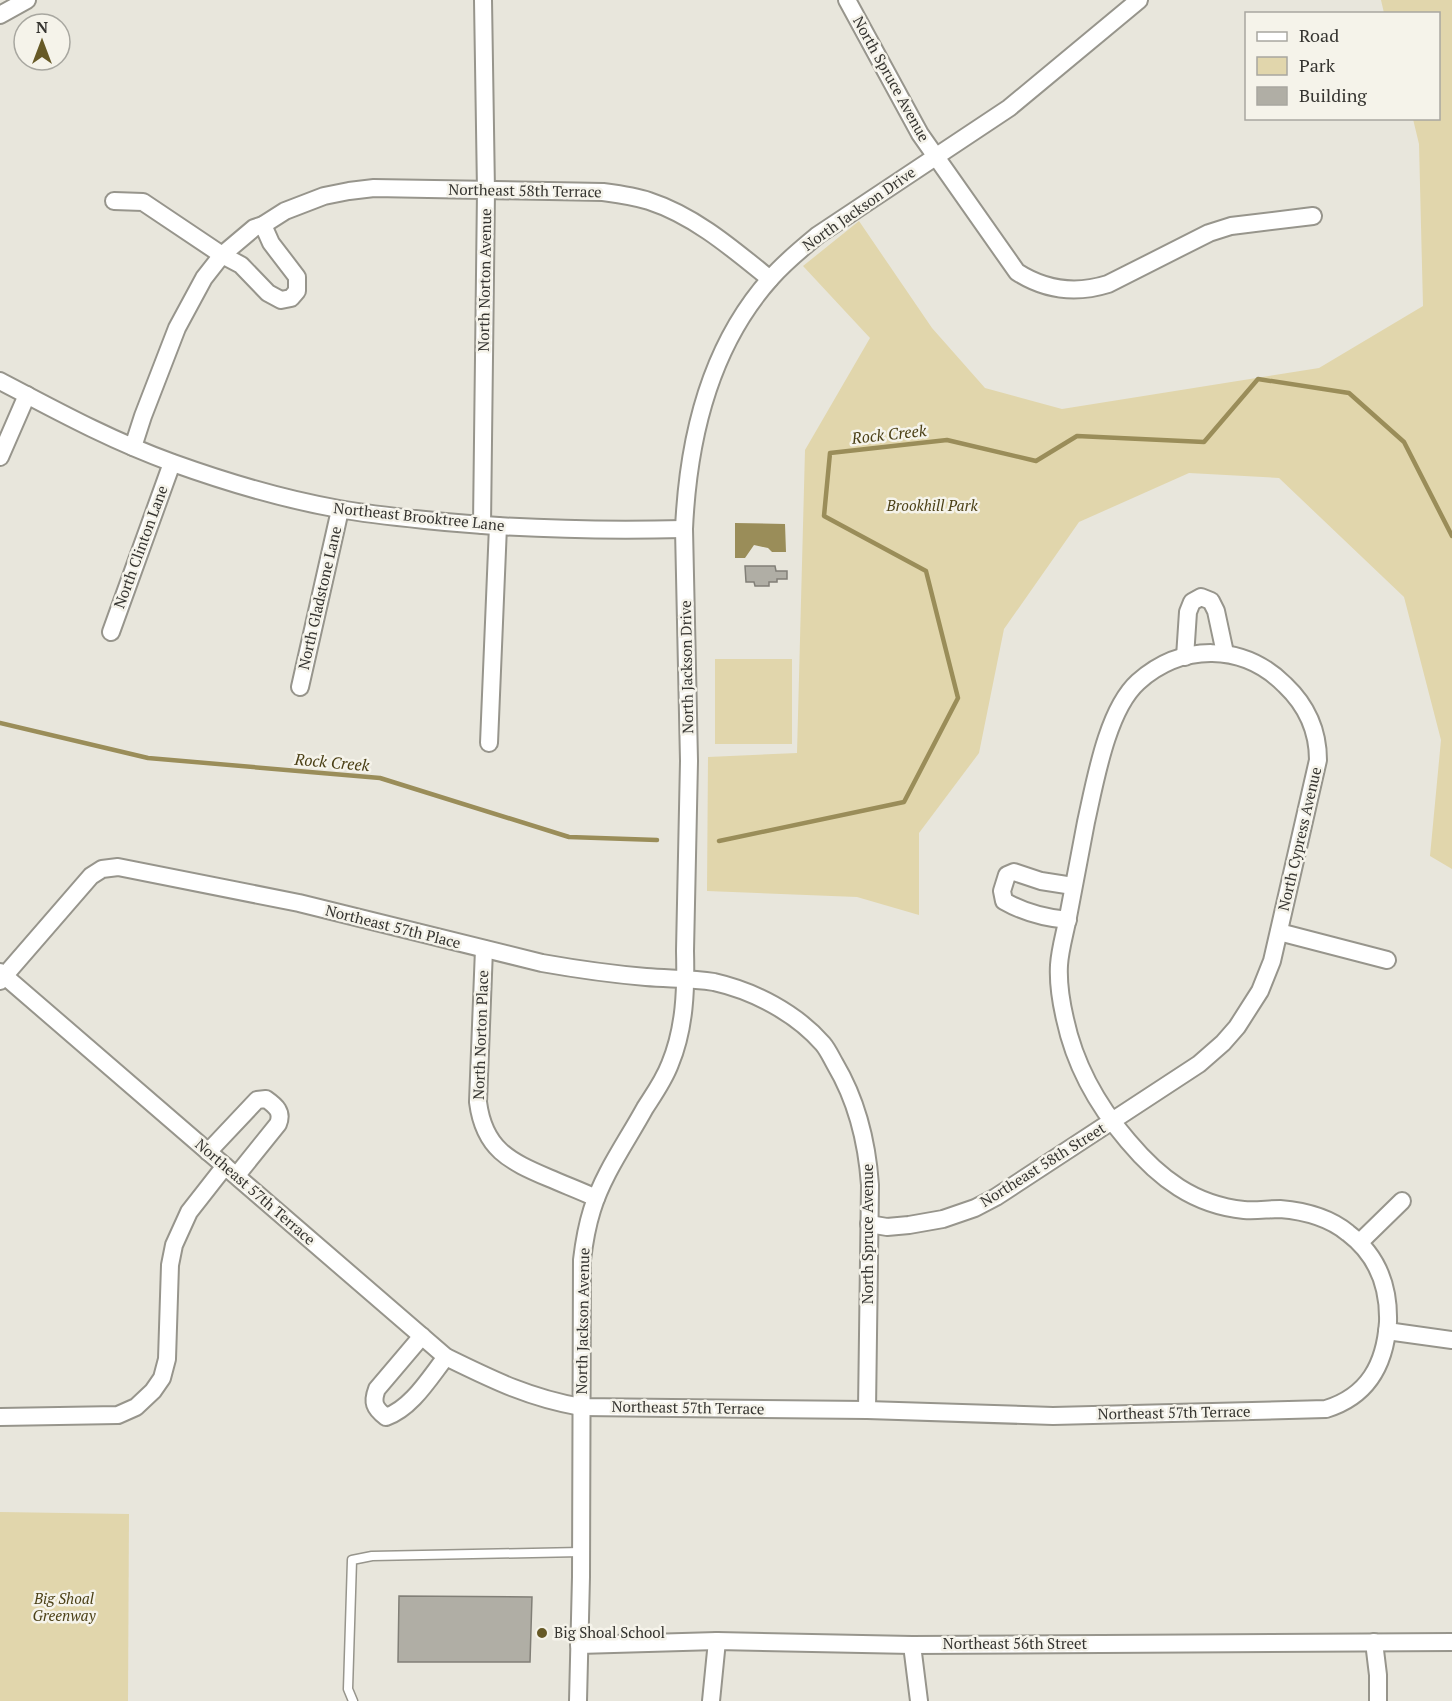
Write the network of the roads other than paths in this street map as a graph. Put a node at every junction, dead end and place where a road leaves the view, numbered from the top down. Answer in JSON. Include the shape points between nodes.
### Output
{"nodes":[{"id":1,"x":27,"y":0,"type":"edge"},
{"id":2,"x":483,"y":0,"type":"edge"},
{"id":3,"x":847,"y":0,"type":"edge"},
{"id":4,"x":1139,"y":0,"type":"edge"},
{"id":5,"x":0,"y":15,"type":"edge"},
{"id":6,"x":936,"y":157,"type":"junction"},
{"id":7,"x":486,"y":191,"type":"junction"},
{"id":8,"x":114,"y":201,"type":"dead end"},
{"id":9,"x":1313,"y":216,"type":"dead end"},
{"id":10,"x":263,"y":225,"type":"junction"},
{"id":11,"x":222,"y":255,"type":"junction"},
{"id":12,"x":770,"y":279,"type":"junction"},
{"id":13,"x":0,"y":381,"type":"edge"},
{"id":14,"x":27,"y":395,"type":"junction"},
{"id":15,"x":133,"y":447,"type":"junction"},
{"id":16,"x":0,"y":458,"type":"edge"},
{"id":17,"x":172,"y":463,"type":"junction"},
{"id":18,"x":340,"y":510,"type":"junction"},
{"id":19,"x":490,"y":526,"type":"junction"},
{"id":20,"x":684,"y":529,"type":"junction"},
{"id":21,"x":111,"y":632,"type":"dead end"},
{"id":22,"x":1225,"y":653,"type":"junction"},
{"id":23,"x":1185,"y":657,"type":"junction"},
{"id":24,"x":300,"y":687,"type":"dead end"},
{"id":25,"x":489,"y":743,"type":"dead end"},
{"id":26,"x":687,"y":856,"type":"joint"},
{"id":27,"x":1073,"y":886,"type":"junction"},
{"id":28,"x":1068,"y":920,"type":"junction"},
{"id":29,"x":1279,"y":932,"type":"junction"},
{"id":30,"x":484,"y":950,"type":"junction"},
{"id":31,"x":1387,"y":960,"type":"dead end"},
{"id":32,"x":2,"y":976,"type":"edge"},
{"id":33,"x":686,"y":978,"type":"junction"},
{"id":34,"x":1111,"y":1122,"type":"junction"},
{"id":35,"x":208,"y":1152,"type":"junction"},
{"id":36,"x":231,"y":1171,"type":"junction"},
{"id":37,"x":596,"y":1198,"type":"junction"},
{"id":38,"x":1402,"y":1201,"type":"dead end"},
{"id":39,"x":869,"y":1224,"type":"junction"},
{"id":40,"x":1360,"y":1242,"type":"junction"},
{"id":41,"x":1387,"y":1331,"type":"junction"},
{"id":42,"x":422,"y":1336,"type":"junction"},
{"id":43,"x":1452,"y":1340,"type":"edge"},
{"id":44,"x":446,"y":1357,"type":"junction"},
{"id":45,"x":581,"y":1407,"type":"junction"},
{"id":46,"x":867,"y":1410,"type":"junction"},
{"id":47,"x":0,"y":1417,"type":"edge"},
{"id":48,"x":581,"y":1552,"type":"junction"},
{"id":49,"x":717,"y":1641,"type":"junction"},
{"id":50,"x":1374,"y":1642,"type":"junction"},
{"id":51,"x":1452,"y":1642,"type":"edge"},
{"id":52,"x":579,"y":1645,"type":"junction"},
{"id":53,"x":912,"y":1645,"type":"junction"},
{"id":54,"x":353,"y":1701,"type":"edge"},
{"id":55,"x":578,"y":1701,"type":"edge"},
{"id":56,"x":711,"y":1701,"type":"edge"},
{"id":57,"x":920,"y":1701,"type":"edge"},
{"id":58,"x":1378,"y":1701,"type":"edge"}],
"edges":[{"from":1,"to":5,"type":"street"},
{"from":2,"to":7,"type":"street","name":"North Norton Avenue"},
{"from":3,"to":6,"type":"street","name":"North Spruce Avenue"},
{"from":4,"to":6,"type":"street","name":"North Jackson Drive","via":[[1009,108]]},
{"from":6,"to":9,"type":"street","via":[[1017,272],[1045,286],[1066,290],[1108,284],[1209,233],[1231,226]]},
{"from":6,"to":12,"type":"street","name":"North Jackson Drive","via":[[818,235]]},
{"from":7,"to":10,"type":"street","name":"Northeast 58th Terrace","via":[[349,191],[295,207]]},
{"from":7,"to":12,"type":"street","name":"Northeast 58th Terrace","via":[[603,192],[649,201],[702,228]]},
{"from":7,"to":19,"type":"street","name":"North Norton Avenue"},
{"from":8,"to":11,"type":"street","via":[[143,202]]},
{"from":10,"to":11,"type":"street","name":"Northeast 58th Terrace"},
{"from":10,"to":11,"type":"street","via":[[271,243],[297,277],[297,291],[291,298],[281,300],[268,293],[241,265]]},
{"from":11,"to":15,"type":"street","name":"Northeast 58th Terrace","via":[[204,278],[177,328]]},
{"from":12,"to":20,"type":"street","name":"North Jackson Drive","via":[[728,341],[702,404],[685,493]]},
{"from":13,"to":14,"type":"street","name":"Northeast Brooktree Lane"},
{"from":14,"to":15,"type":"street","name":"Northeast Brooktree Lane"},
{"from":14,"to":16,"type":"street"},
{"from":15,"to":17,"type":"street","name":"Northeast Brooktree Lane"},
{"from":17,"to":18,"type":"street","name":"Northeast Brooktree Lane","via":[[277,496]]},
{"from":17,"to":21,"type":"street","name":"North Clinton Lane"},
{"from":18,"to":19,"type":"street","name":"Northeast Brooktree Lane"},
{"from":18,"to":24,"type":"street","name":"North Gladstone Lane"},
{"from":19,"to":20,"type":"street","name":"Northeast Brooktree Lane"},
{"from":19,"to":25,"type":"street","name":"North Norton Avenue"},
{"from":20,"to":26,"type":"street","name":"North Jackson Drive"},
{"from":22,"to":23,"type":"street","name":"North Cypress Avenue"},
{"from":22,"to":23,"type":"street","via":[[1216,611],[1211,601],[1201,597],[1192,602],[1188,612]]},
{"from":22,"to":29,"type":"street","name":"North Cypress Avenue","via":[[1258,663],[1275,674],[1302,704],[1314,731],[1317,760]]},
{"from":23,"to":27,"type":"street","name":"North Cypress Avenue","via":[[1165,664],[1138,682],[1118,708],[1098,766]]},
{"from":26,"to":33,"type":"street","name":"North Jackson Avenue"},
{"from":27,"to":28,"type":"street","name":"North Cypress Avenue"},
{"from":27,"to":28,"type":"street","via":[[1014,872],[1003,883],[1004,901],[1045,918]]},
{"from":28,"to":34,"type":"street","name":"North Cypress Avenue","via":[[1059,963],[1064,1016],[1080,1068]]},
{"from":29,"to":31,"type":"street","name":"North Cypress Avenue"},
{"from":29,"to":34,"type":"street","name":"North Cypress Avenue","via":[[1260,991],[1230,1035],[1199,1064]]},
{"from":30,"to":32,"type":"street","name":"Northeast 57th Place","via":[[299,903],[118,867],[102,869],[92,876]]},
{"from":30,"to":33,"type":"street","name":"Northeast 57th Place","via":[[582,969]]},
{"from":30,"to":37,"type":"street","name":"North Norton Place","via":[[478,1102],[487,1133],[516,1164]]},
{"from":32,"to":35,"type":"street","name":"Northeast 57th Terrace"},
{"from":33,"to":37,"type":"street","name":"North Jackson Avenue","via":[[684,1011],[670,1065]]},
{"from":33,"to":39,"type":"street","name":"North Spruce Avenue","via":[[755,995],[801,1023],[824,1045],[849,1091],[861,1128],[869,1166]]},
{"from":34,"to":39,"type":"street","name":"Northeast 58th Street","via":[[975,1208],[909,1226]]},
{"from":34,"to":40,"type":"street","name":"Northeast 58th Street","via":[[1146,1162],[1181,1190],[1224,1207],[1303,1212],[1345,1230]]},
{"from":35,"to":36,"type":"street","name":"Northeast 57th Terrace"},
{"from":35,"to":36,"type":"street","via":[[256,1100],[266,1099],[275,1105],[280,1112],[278,1124]]},
{"from":36,"to":42,"type":"street","name":"Northeast 57th Terrace"},
{"from":36,"to":47,"type":"street","via":[[189,1212],[174,1245],[167,1359],[162,1378],[153,1391],[136,1407],[118,1415]]},
{"from":37,"to":45,"type":"street","name":"North Jackson Avenue","via":[[586,1228],[582,1260]]},
{"from":38,"to":40,"type":"street"},
{"from":39,"to":46,"type":"street","name":"North Spruce Avenue"},
{"from":40,"to":41,"type":"street","name":"Northeast 57th Terrace","via":[[1372,1256],[1384,1282]]},
{"from":41,"to":43,"type":"street"},
{"from":41,"to":46,"type":"street","name":"Northeast 57th Terrace","via":[[1374,1375],[1345,1402],[1326,1409],[1053,1416]]},
{"from":42,"to":44,"type":"street","name":"Northeast 57th Terrace"},
{"from":42,"to":44,"type":"street","via":[[377,1389],[373,1400],[380,1412],[386,1417],[395,1414]]},
{"from":44,"to":45,"type":"street","name":"Northeast 57th Terrace","via":[[523,1393]]},
{"from":45,"to":46,"type":"street","name":"Northeast 57th Terrace"},
{"from":45,"to":48,"type":"street","name":"North Jackson Avenue"},
{"from":48,"to":52,"type":"street","name":"North Jackson Avenue"},
{"from":48,"to":54,"type":"lane","via":[[372,1556],[352,1560],[348,1689]]},
{"from":49,"to":52,"type":"street","name":"Northeast 56th Street"},
{"from":49,"to":53,"type":"street","name":"Northeast 56th Street"},
{"from":49,"to":56,"type":"street"},
{"from":50,"to":51,"type":"street","name":"Northeast 56th Street"},
{"from":50,"to":53,"type":"street","name":"Northeast 56th Street"},
{"from":50,"to":58,"type":"street"},
{"from":52,"to":55,"type":"street","name":"North Jackson Avenue"},
{"from":53,"to":57,"type":"street"}]}
